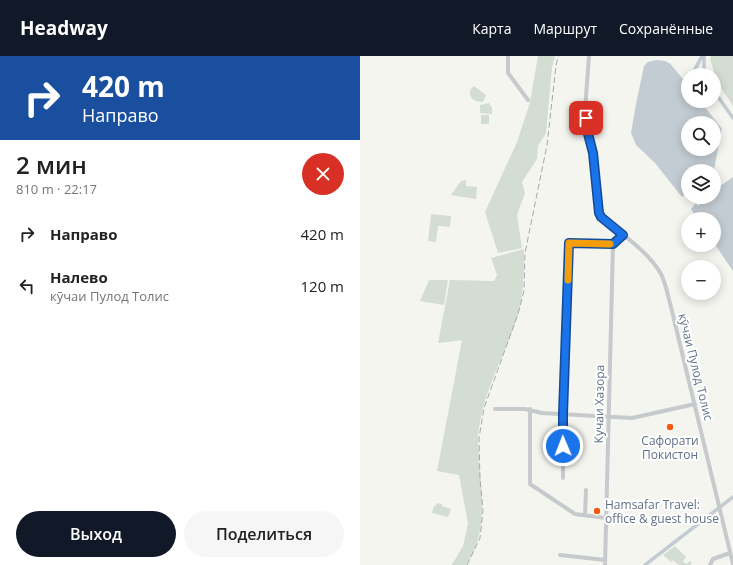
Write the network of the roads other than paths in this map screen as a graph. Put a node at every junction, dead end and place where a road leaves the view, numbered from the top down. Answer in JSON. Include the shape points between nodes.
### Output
{"nodes":[{"id":1,"x":508,"y":56,"type":"edge"},
{"id":2,"x":589,"y":56,"type":"edge"},
{"id":3,"x":528,"y":100,"type":"dead end"},
{"id":4,"x":623,"y":235,"type":"junction"},
{"id":5,"x":613,"y":244,"type":"junction"},
{"id":6,"x":695,"y":404,"type":"junction"},
{"id":7,"x":495,"y":409,"type":"dead end"},
{"id":8,"x":530,"y":409,"type":"junction"},
{"id":9,"x":563,"y":414,"type":"junction"},
{"id":10,"x":608,"y":417,"type":"junction"},
{"id":11,"x":563,"y":478,"type":"dead end"},
{"id":12,"x":586,"y":490,"type":"dead end"},
{"id":13,"x":585,"y":515,"type":"junction"},
{"id":14,"x":606,"y":518,"type":"junction"},
{"id":15,"x":730,"y":553,"type":"junction"},
{"id":16,"x":560,"y":556,"type":"dead end"},
{"id":17,"x":604,"y":560,"type":"junction"},
{"id":18,"x":733,"y":564,"type":"edge"},
{"id":19,"x":605,"y":565,"type":"edge"},
{"id":20,"x":710,"y":565,"type":"edge"}],
"edges":[{"from":1,"to":3,"type":"street","via":[[508,74]]},
{"from":2,"to":4,"type":"street","name":"кӯчаи Пулод Толис","via":[[586,126],[593,153],[599,213]]},
{"from":4,"to":5,"type":"street"},
{"from":4,"to":6,"type":"street","name":"кӯчаи Пулод Толис","via":[[653,262],[662,278]]},
{"from":5,"to":9,"type":"street","via":[[569,243]]},
{"from":5,"to":10,"type":"street","name":"Кучаи Хазора"},
{"from":6,"to":10,"type":"street","via":[[632,418]]},
{"from":6,"to":15,"type":"street","name":"кӯчаи Пулод Толис"},
{"from":7,"to":8,"type":"street"},
{"from":8,"to":9,"type":"street","via":[[542,413]]},
{"from":8,"to":13,"type":"street","via":[[530,484],[575,514]]},
{"from":9,"to":10,"type":"street"},
{"from":9,"to":11,"type":"street"},
{"from":10,"to":14,"type":"street","name":"Кучаи Хазора"},
{"from":12,"to":13,"type":"street"},
{"from":13,"to":14,"type":"street"},
{"from":14,"to":17,"type":"street","name":"Кучаи Хазора"},
{"from":15,"to":18,"type":"street","name":"кӯчаи Пулод Толис"},
{"from":15,"to":20,"type":"street","via":[[713,559]]},
{"from":16,"to":17,"type":"street"},
{"from":17,"to":19,"type":"street","name":"Кучаи Хазора"}]}
